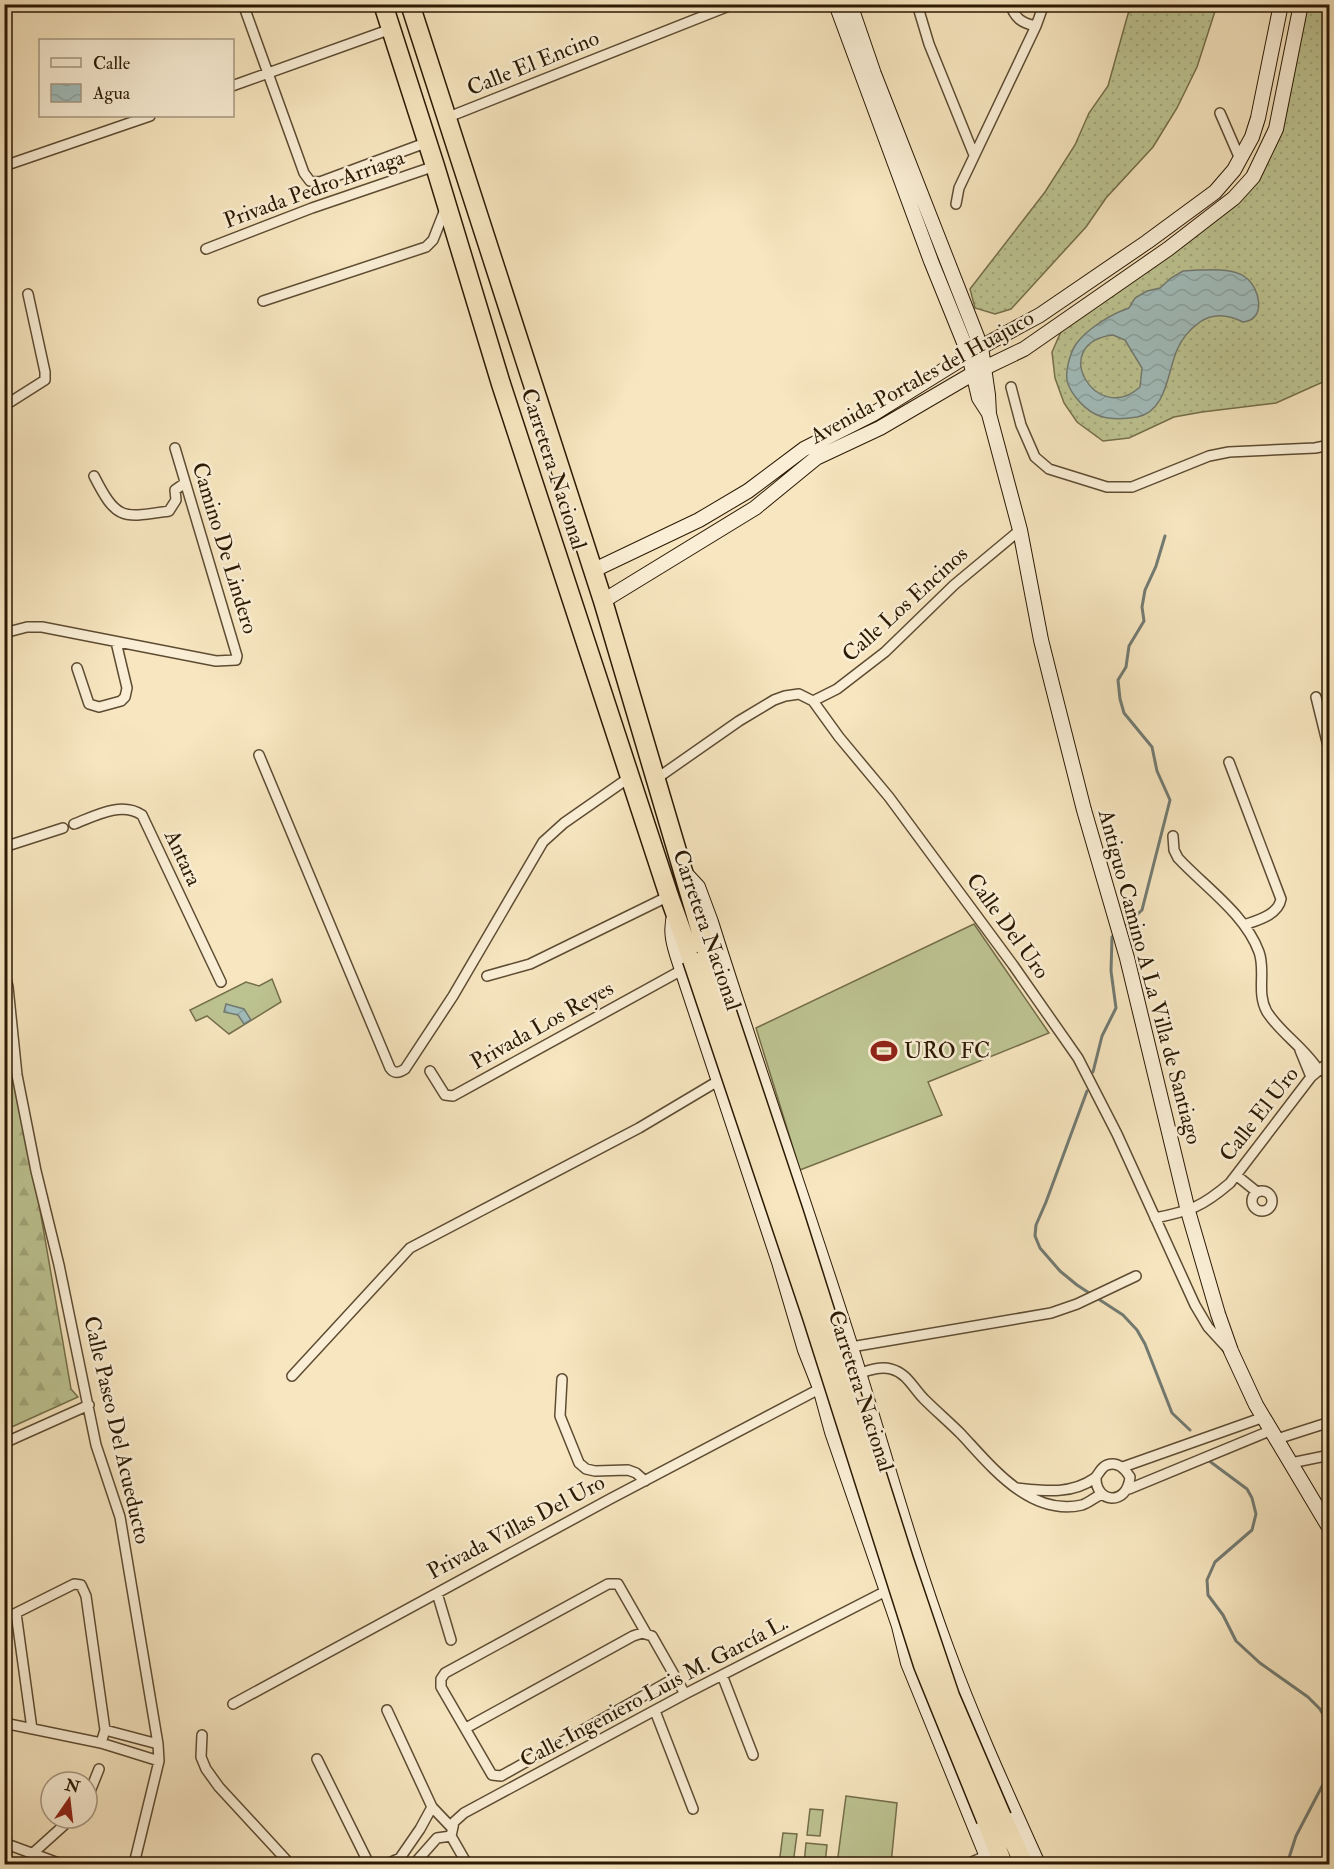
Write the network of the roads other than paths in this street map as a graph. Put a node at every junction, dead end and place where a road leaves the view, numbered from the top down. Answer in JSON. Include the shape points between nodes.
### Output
{"nodes":[{"id":1,"x":243,"y":4,"type":"edge"},
{"id":2,"x":383,"y":4,"type":"edge"},
{"id":3,"x":410,"y":4,"type":"edge"},
{"id":4,"x":734,"y":4,"type":"edge"},
{"id":5,"x":836,"y":4,"type":"edge"},
{"id":6,"x":850,"y":4,"type":"edge"},
{"id":7,"x":917,"y":4,"type":"edge"},
{"id":8,"x":1010,"y":4,"type":"edge"},
{"id":9,"x":1044,"y":4,"type":"edge"},
{"id":10,"x":1281,"y":4,"type":"edge"},
{"id":11,"x":1301,"y":4,"type":"edge"},
{"id":12,"x":1036,"y":27,"type":"junction"},
{"id":13,"x":391,"y":29,"type":"junction"},
{"id":14,"x":269,"y":73,"type":"junction"},
{"id":15,"x":234,"y":85,"type":"edge"},
{"id":16,"x":1220,"y":113,"type":"dead end"},
{"id":17,"x":147,"y":117,"type":"edge"},
{"id":18,"x":446,"y":118,"type":"junction"},
{"id":19,"x":428,"y":142,"type":"junction"},
{"id":20,"x":974,"y":155,"type":"junction"},
{"id":21,"x":1240,"y":159,"type":"junction"},
{"id":22,"x":4,"y":166,"type":"edge"},
{"id":23,"x":435,"y":166,"type":"junction"},
{"id":24,"x":956,"y":204,"type":"dead end"},
{"id":25,"x":447,"y":205,"type":"junction"},
{"id":26,"x":206,"y":249,"type":"dead end"},
{"id":27,"x":28,"y":294,"type":"dead end"},
{"id":28,"x":263,"y":301,"type":"dead end"},
{"id":29,"x":1033,"y":319,"type":"junction"},
{"id":30,"x":1044,"y":335,"type":"junction"},
{"id":31,"x":975,"y":351,"type":"junction"},
{"id":32,"x":979,"y":371,"type":"junction"},
{"id":33,"x":1011,"y":387,"type":"dead end"},
{"id":34,"x":4,"y":406,"type":"edge"},
{"id":35,"x":1329,"y":445,"type":"edge"},
{"id":36,"x":175,"y":448,"type":"dead end"},
{"id":37,"x":94,"y":477,"type":"dead end"},
{"id":38,"x":184,"y":483,"type":"junction"},
{"id":39,"x":699,"y":520,"type":"junction"},
{"id":40,"x":1020,"y":530,"type":"junction"},
{"id":41,"x":707,"y":539,"type":"junction"},
{"id":42,"x":592,"y":571,"type":"junction"},
{"id":43,"x":603,"y":601,"type":"junction"},
{"id":44,"x":4,"y":633,"type":"edge"},
{"id":45,"x":116,"y":642,"type":"junction"},
{"id":46,"x":77,"y":668,"type":"dead end"},
{"id":47,"x":1316,"y":697,"type":"dead end"},
{"id":48,"x":813,"y":701,"type":"junction"},
{"id":49,"x":259,"y":754,"type":"dead end"},
{"id":50,"x":1329,"y":754,"type":"edge"},
{"id":51,"x":1229,"y":762,"type":"dead end"},
{"id":52,"x":630,"y":777,"type":"junction"},
{"id":53,"x":656,"y":779,"type":"junction"},
{"id":54,"x":74,"y":824,"type":"dead end"},
{"id":55,"x":63,"y":828,"type":"dead end"},
{"id":56,"x":1173,"y":836,"type":"dead end"},
{"id":57,"x":4,"y":847,"type":"edge"},
{"id":58,"x":683,"y":870,"type":"junction"},
{"id":59,"x":669,"y":896,"type":"junction"},
{"id":60,"x":1244,"y":925,"type":"junction"},
{"id":61,"x":693,"y":960,"type":"junction"},
{"id":62,"x":4,"y":971,"type":"edge"},
{"id":63,"x":487,"y":976,"type":"dead end"},
{"id":64,"x":221,"y":982,"type":"dead end"},
{"id":65,"x":1329,"y":1061,"type":"edge"},
{"id":66,"x":430,"y":1071,"type":"dead end"},
{"id":67,"x":1315,"y":1074,"type":"junction"},
{"id":68,"x":718,"y":1081,"type":"junction"},
{"id":69,"x":1236,"y":1175,"type":"junction"},
{"id":70,"x":1257,"y":1192,"type":"dead end"},
{"id":71,"x":1188,"y":1211,"type":"junction"},
{"id":72,"x":1155,"y":1218,"type":"junction"},
{"id":73,"x":1136,"y":1276,"type":"dead end"},
{"id":74,"x":849,"y":1341,"type":"junction"},
{"id":75,"x":805,"y":1350,"type":"junction"},
{"id":76,"x":1231,"y":1352,"type":"junction"},
{"id":77,"x":859,"y":1373,"type":"junction"},
{"id":78,"x":292,"y":1376,"type":"dead end"},
{"id":79,"x":562,"y":1379,"type":"dead end"},
{"id":80,"x":820,"y":1389,"type":"junction"},
{"id":81,"x":89,"y":1405,"type":"junction"},
{"id":82,"x":1264,"y":1418,"type":"junction"},
{"id":83,"x":872,"y":1420,"type":"junction"},
{"id":84,"x":1329,"y":1422,"type":"edge"},
{"id":85,"x":832,"y":1432,"type":"junction"},
{"id":86,"x":1274,"y":1434,"type":"junction"},
{"id":87,"x":4,"y":1443,"type":"edge"},
{"id":88,"x":1329,"y":1455,"type":"edge"},
{"id":89,"x":1291,"y":1463,"type":"junction"},
{"id":90,"x":1124,"y":1467,"type":"junction"},
{"id":91,"x":1096,"y":1477,"type":"junction"},
{"id":92,"x":645,"y":1480,"type":"junction"},
{"id":93,"x":1017,"y":1488,"type":"junction"},
{"id":94,"x":1129,"y":1489,"type":"junction"},
{"id":95,"x":1102,"y":1494,"type":"junction"},
{"id":96,"x":1329,"y":1529,"type":"edge"},
{"id":97,"x":886,"y":1591,"type":"junction"},
{"id":98,"x":437,"y":1593,"type":"junction"},
{"id":99,"x":16,"y":1613,"type":"junction"},
{"id":100,"x":4,"y":1619,"type":"edge"},
{"id":101,"x":646,"y":1633,"type":"junction"},
{"id":102,"x":451,"y":1640,"type":"dead end"},
{"id":103,"x":722,"y":1675,"type":"junction"},
{"id":104,"x":675,"y":1678,"type":"junction"},
{"id":105,"x":685,"y":1694,"type":"junction"},
{"id":106,"x":233,"y":1704,"type":"dead end"},
{"id":107,"x":387,"y":1710,"type":"dead end"},
{"id":108,"x":655,"y":1711,"type":"junction"},
{"id":109,"x":4,"y":1723,"type":"edge"},
{"id":110,"x":466,"y":1728,"type":"junction"},
{"id":111,"x":32,"y":1729,"type":"junction"},
{"id":112,"x":105,"y":1730,"type":"junction"},
{"id":113,"x":202,"y":1735,"type":"dead end"},
{"id":114,"x":101,"y":1743,"type":"junction"},
{"id":115,"x":158,"y":1744,"type":"junction"},
{"id":116,"x":753,"y":1755,"type":"dead end"},
{"id":117,"x":317,"y":1759,"type":"dead end"},
{"id":118,"x":159,"y":1761,"type":"junction"},
{"id":119,"x":432,"y":1807,"type":"junction"},
{"id":120,"x":693,"y":1809,"type":"dead end"},
{"id":121,"x":994,"y":1818,"type":"junction"},
{"id":122,"x":420,"y":1829,"type":"junction"},
{"id":123,"x":59,"y":1830,"type":"edge"},
{"id":124,"x":452,"y":1832,"type":"junction"},
{"id":125,"x":4,"y":1843,"type":"edge"},
{"id":126,"x":431,"y":1843,"type":"junction"},
{"id":127,"x":32,"y":1854,"type":"junction"},
{"id":128,"x":988,"y":1860,"type":"edge"},
{"id":129,"x":403,"y":1861,"type":"edge"},
{"id":130,"x":61,"y":1864,"type":"edge"},
{"id":131,"x":134,"y":1864,"type":"edge"},
{"id":132,"x":290,"y":1864,"type":"edge"},
{"id":133,"x":369,"y":1864,"type":"edge"},
{"id":134,"x":387,"y":1864,"type":"edge"},
{"id":135,"x":414,"y":1864,"type":"edge"},
{"id":136,"x":467,"y":1864,"type":"edge"},
{"id":137,"x":967,"y":1864,"type":"edge"},
{"id":138,"x":1003,"y":1864,"type":"edge"},
{"id":139,"x":1024,"y":1864,"type":"edge"},
{"id":140,"x":1038,"y":1864,"type":"edge"}],
"edges":[{"from":1,"to":14,"type":"street"},
{"from":2,"to":13,"type":"highway","name":"Carretera Nacional"},
{"from":3,"to":18,"type":"highway","name":"Carretera Nacional"},
{"from":4,"to":18,"type":"street","name":"Calle El Encino"},
{"from":5,"to":31,"type":"street","via":[[927,250]]},
{"from":6,"to":31,"type":"street","name":"Antiguo Camino A La Villa de Santiago"},
{"from":7,"to":20,"type":"street"},
{"from":8,"to":12,"type":"street","via":[[1020,22]]},
{"from":9,"to":12,"type":"street"},
{"from":10,"to":21,"type":"street","name":"Avenida Portales del Huajuco","via":[[1258,118]]},
{"from":11,"to":30,"type":"street","name":"Avenida Portales del Huajuco","via":[[1276,129],[1253,177],[1223,208]]},
{"from":12,"to":20,"type":"street"},
{"from":13,"to":14,"type":"street"},
{"from":13,"to":19,"type":"highway","name":"Carretera Nacional"},
{"from":14,"to":15,"type":"street"},
{"from":14,"to":19,"type":"street","via":[[310,181],[320,182]]},
{"from":16,"to":21,"type":"street"},
{"from":17,"to":22,"type":"street"},
{"from":18,"to":42,"type":"highway","name":"Carretera Nacional"},
{"from":19,"to":23,"type":"highway","name":"Carretera Nacional"},
{"from":20,"to":24,"type":"street"},
{"from":21,"to":29,"type":"street","name":"Avenida Portales del Huajuco","via":[[1215,192]]},
{"from":23,"to":25,"type":"highway","name":"Carretera Nacional"},
{"from":23,"to":26,"type":"street","name":"Privada Pedro Arriaga"},
{"from":25,"to":28,"type":"street","via":[[433,240],[426,247]]},
{"from":25,"to":52,"type":"highway","name":"Carretera Nacional","via":[[501,384]]},
{"from":27,"to":34,"type":"street","via":[[45,380]]},
{"from":29,"to":30,"type":"street"},
{"from":29,"to":31,"type":"street","name":"Avenida Portales del Huajuco"},
{"from":30,"to":32,"type":"street","name":"Avenida Portales del Huajuco"},
{"from":31,"to":32,"type":"street","name":"Antiguo Camino A La Villa de Santiago"},
{"from":31,"to":39,"type":"street","name":"Avenida Portales del Huajuco","via":[[873,414],[804,449],[748,491]]},
{"from":32,"to":40,"type":"street","name":"Antiguo Camino A La Villa de Santiago","via":[[979,398],[989,414]]},
{"from":32,"to":41,"type":"street","name":"Avenida Portales del Huajuco","via":[[880,428],[816,458],[754,508]]},
{"from":33,"to":35,"type":"street","via":[[1035,457],[1049,469],[1107,487],[1132,487],[1209,456],[1229,452]]},
{"from":36,"to":38,"type":"street","name":"Camino De Lindero"},
{"from":37,"to":38,"type":"street","via":[[107,501],[123,514],[134,516],[169,511],[176,500],[175,490]]},
{"from":38,"to":45,"type":"street","name":"Camino De Lindero","via":[[236,660],[216,661]]},
{"from":39,"to":41,"type":"street"},
{"from":39,"to":42,"type":"street","name":"Avenida Portales del Huajuco"},
{"from":40,"to":48,"type":"street","name":"Calle Los Encinos","via":[[954,585],[878,658],[837,689]]},
{"from":40,"to":71,"type":"street","name":"Antiguo Camino A La Villa de Santiago","via":[[1041,640]]},
{"from":41,"to":43,"type":"street","name":"Avenida Portales del Huajuco"},
{"from":42,"to":43,"type":"highway","name":"Carretera Nacional"},
{"from":43,"to":53,"type":"highway","name":"Carretera Nacional"},
{"from":44,"to":45,"type":"street","via":[[42,627]]},
{"from":45,"to":46,"type":"street","via":[[126,688],[121,701],[99,707],[89,704]]},
{"from":47,"to":50,"type":"street"},
{"from":48,"to":53,"type":"street","via":[[799,694],[774,700]]},
{"from":48,"to":72,"type":"street","name":"Calle Del Uro","via":[[896,807],[1078,1058]]},
{"from":49,"to":52,"type":"street","via":[[390,1068],[400,1073],[453,996],[543,842]]},
{"from":51,"to":60,"type":"street","via":[[1281,899],[1272,913]]},
{"from":52,"to":59,"type":"highway","name":"Carretera Nacional"},
{"from":53,"to":58,"type":"highway","name":"Carretera Nacional"},
{"from":54,"to":64,"type":"street","name":"Antara","via":[[117,809],[142,815]]},
{"from":55,"to":57,"type":"street"},
{"from":56,"to":60,"type":"street","via":[[1178,858]]},
{"from":58,"to":61,"type":"highway","name":"Carretera Nacional"},
{"from":58,"to":74,"type":"street","via":[[704,899]]},
{"from":59,"to":61,"type":"highway","name":"Carretera Nacional"},
{"from":59,"to":63,"type":"street","via":[[530,964]]},
{"from":60,"to":67,"type":"street","via":[[1260,954],[1266,1011],[1299,1047]]},
{"from":61,"to":66,"type":"street","name":"Privada Los Reyes","via":[[453,1096],[445,1095]]},
{"from":61,"to":68,"type":"street"},
{"from":61,"to":121,"type":"highway","name":"Carretera Nacional","bridge":true,"via":[[794,1213],[904,1560]]},
{"from":62,"to":81,"type":"street","name":"Calle Paseo Del Acueducto","via":[[19,1086]]},
{"from":65,"to":67,"type":"street","name":"Calle El Uro"},
{"from":67,"to":69,"type":"street","name":"Calle El Uro"},
{"from":68,"to":75,"type":"street"},
{"from":68,"to":78,"type":"street","via":[[639,1128],[410,1248]]},
{"from":69,"to":70,"type":"street"},
{"from":69,"to":71,"type":"street","name":"Calle El Uro","via":[[1215,1196]]},
{"from":71,"to":72,"type":"street","name":"Calle El Uro"},
{"from":71,"to":76,"type":"street","name":"Antiguo Camino A La Villa de Santiago"},
{"from":72,"to":76,"type":"street","name":"Calle Del Uro","via":[[1195,1305],[1208,1327]]},
{"from":73,"to":74,"type":"street","via":[[1051,1313]]},
{"from":74,"to":75,"type":"street","via":[[821,1354]]},
{"from":74,"to":77,"type":"street"},
{"from":75,"to":80,"type":"street"},
{"from":76,"to":82,"type":"street","name":"Antiguo Camino A La Villa de Santiago"},
{"from":77,"to":80,"type":"street","name":"Privada Villas Del Uro"},
{"from":77,"to":83,"type":"street"},
{"from":77,"to":93,"type":"street","name":"Privada Villas Del Uro","via":[[880,1368],[906,1376],[989,1465]]},
{"from":79,"to":92,"type":"street","via":[[560,1416],[579,1463],[595,1471],[628,1470]]},
{"from":80,"to":85,"type":"street"},
{"from":80,"to":92,"type":"street","name":"Privada Villas Del Uro"},
{"from":81,"to":87,"type":"street"},
{"from":81,"to":115,"type":"street","name":"Calle Paseo Del Acueducto","via":[[96,1444],[122,1525]]},
{"from":82,"to":86,"type":"street","name":"Antiguo Camino A La Villa de Santiago"},
{"from":82,"to":90,"type":"street"},
{"from":83,"to":85,"type":"street","via":[[859,1410],[843,1411],[832,1424]]},
{"from":83,"to":140,"type":"street","via":[[945,1646]]},
{"from":84,"to":86,"type":"street"},
{"from":85,"to":97,"type":"street"},
{"from":86,"to":89,"type":"street","name":"Antiguo Camino A La Villa de Santiago"},
{"from":86,"to":94,"type":"street"},
{"from":88,"to":89,"type":"street"},
{"from":89,"to":96,"type":"street","name":"Antiguo Camino A La Villa de Santiago"},
{"from":90,"to":91,"type":"street","via":[[1107,1465]]},
{"from":90,"to":94,"type":"street","via":[[1130,1477]]},
{"from":91,"to":93,"type":"street","via":[[1058,1492]]},
{"from":91,"to":95,"type":"street"},
{"from":92,"to":98,"type":"street","name":"Privada Villas Del Uro"},
{"from":93,"to":95,"type":"street","name":"Privada Villas Del Uro","via":[[1035,1500],[1058,1505],[1084,1504]]},
{"from":94,"to":95,"type":"street","via":[[1111,1498]]},
{"from":97,"to":103,"type":"street","name":"Calle Ingeniero Luis M. García L."},
{"from":97,"to":128,"type":"street","via":[[918,1688]]},
{"from":98,"to":102,"type":"street"},
{"from":98,"to":106,"type":"street","name":"Privada Villas Del Uro"},
{"from":99,"to":100,"type":"street"},
{"from":99,"to":111,"type":"street"},
{"from":99,"to":112,"type":"street","via":[[80,1584],[86,1596]]},
{"from":101,"to":104,"type":"street","via":[[652,1636]]},
{"from":101,"to":110,"type":"street","via":[[633,1636]]},
{"from":101,"to":110,"type":"street","via":[[618,1584],[608,1584],[445,1673],[441,1687]]},
{"from":103,"to":105,"type":"street","name":"Calle Ingeniero Luis M. García L."},
{"from":103,"to":116,"type":"street"},
{"from":104,"to":105,"type":"street"},
{"from":104,"to":110,"type":"street","via":[[501,1776],[492,1774]]},
{"from":105,"to":108,"type":"street","name":"Calle Ingeniero Luis M. García L."},
{"from":107,"to":119,"type":"street"},
{"from":108,"to":120,"type":"street"},
{"from":108,"to":124,"type":"street","name":"Calle Ingeniero Luis M. García L.","via":[[464,1814],[454,1822]]},
{"from":109,"to":111,"type":"street"},
{"from":111,"to":114,"type":"street"},
{"from":112,"to":114,"type":"street"},
{"from":112,"to":115,"type":"street"},
{"from":113,"to":132,"type":"street","via":[[201,1757],[206,1769]]},
{"from":114,"to":118,"type":"street"},
{"from":115,"to":118,"type":"street","name":"Calle Paseo Del Acueducto"},
{"from":117,"to":133,"type":"street"},
{"from":118,"to":131,"type":"street","name":"Calle Paseo Del Acueducto"},
{"from":119,"to":122,"type":"street"},
{"from":119,"to":124,"type":"street"},
{"from":121,"to":138,"type":"highway","name":"Carretera Nacional"},
{"from":121,"to":139,"type":"highway","name":"Carretera Nacional"},
{"from":122,"to":126,"type":"street"},
{"from":122,"to":129,"type":"street"},
{"from":123,"to":127,"type":"street"},
{"from":124,"to":126,"type":"street"},
{"from":124,"to":136,"type":"street"},
{"from":125,"to":127,"type":"street"},
{"from":126,"to":135,"type":"street"},
{"from":127,"to":130,"type":"street"},
{"from":128,"to":137,"type":"street"},
{"from":129,"to":134,"type":"street"}]}
